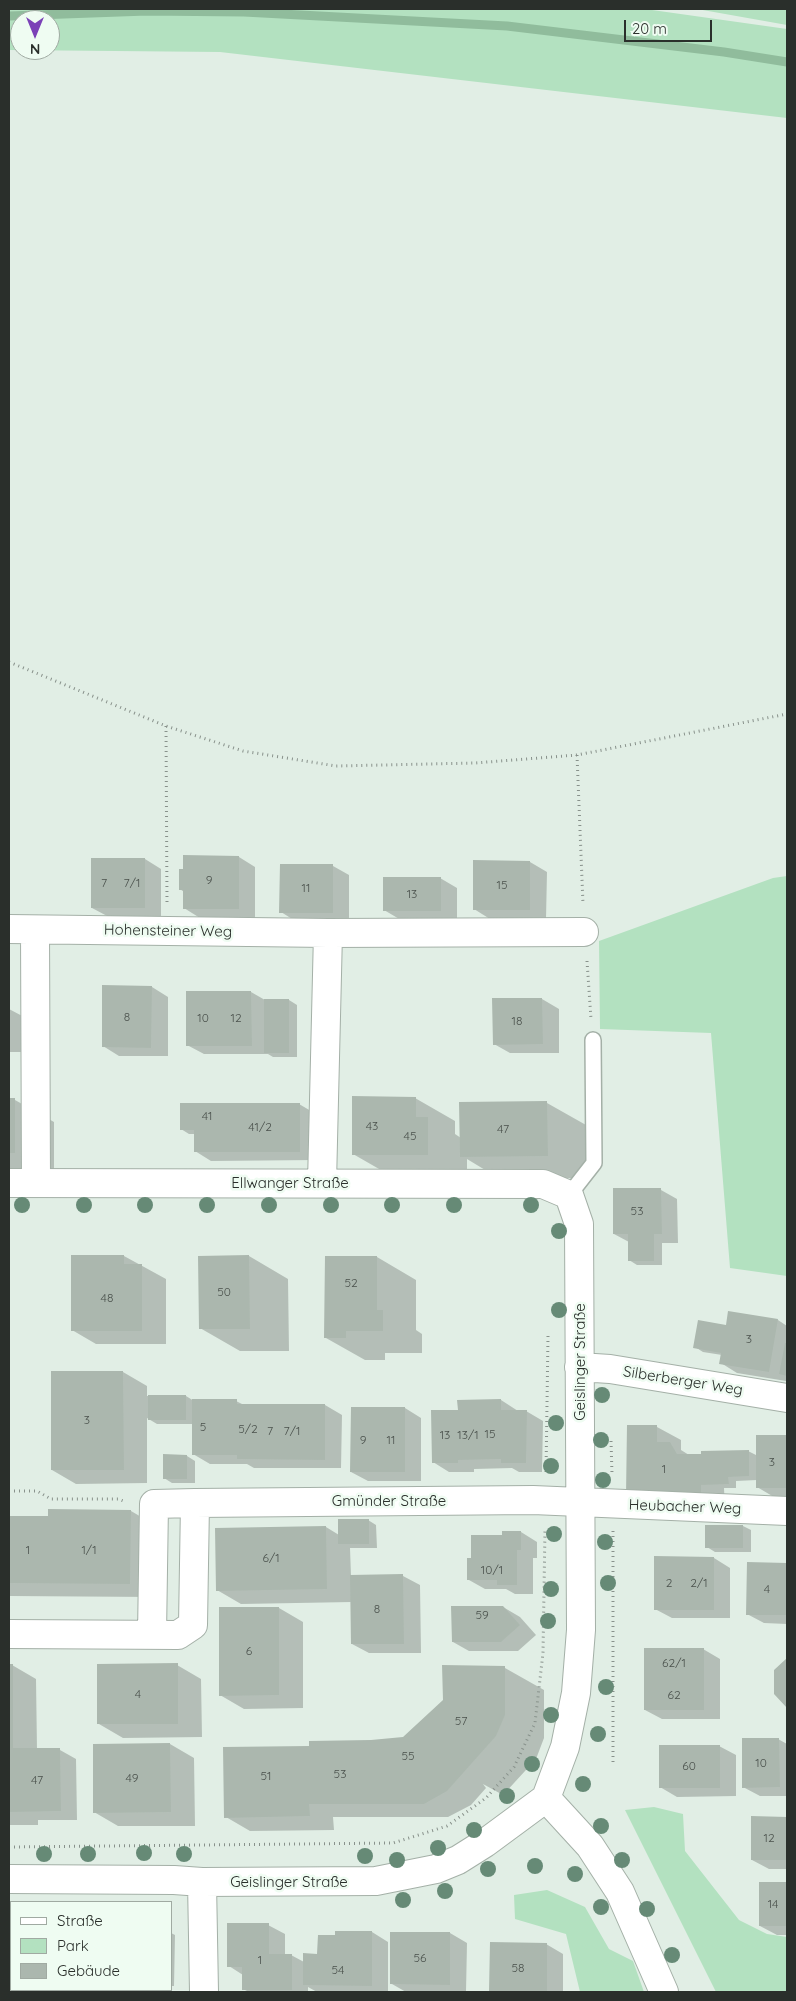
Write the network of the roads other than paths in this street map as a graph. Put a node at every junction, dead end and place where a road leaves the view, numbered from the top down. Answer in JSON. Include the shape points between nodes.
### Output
{"nodes":[{"id":1,"x":9,"y":929,"type":"edge"},
{"id":2,"x":35,"y":930,"type":"junction"},
{"id":3,"x":584,"y":932,"type":"road end"},
{"id":4,"x":328,"y":933,"type":"junction"},
{"id":5,"x":593,"y":1040,"type":"road end"},
{"id":6,"x":36,"y":1182,"type":"junction"},
{"id":7,"x":9,"y":1183,"type":"edge"},
{"id":8,"x":322,"y":1183,"type":"junction"},
{"id":9,"x":570,"y":1195,"type":"junction"},
{"id":10,"x":579,"y":1367,"type":"junction"},
{"id":11,"x":787,"y":1398,"type":"edge"},
{"id":12,"x":195,"y":1503,"type":"junction"},
{"id":13,"x":582,"y":1504,"type":"junction"},
{"id":14,"x":787,"y":1511,"type":"edge"},
{"id":15,"x":9,"y":1634,"type":"edge"},
{"id":16,"x":152,"y":1635,"type":"junction"},
{"id":17,"x":546,"y":1798,"type":"junction"},
{"id":18,"x":9,"y":1879,"type":"edge"},
{"id":19,"x":202,"y":1882,"type":"junction"},
{"id":20,"x":204,"y":1992,"type":"edge"},
{"id":21,"x":664,"y":1992,"type":"edge"}],
"edges":[{"from":1,"to":2,"type":"street","name":"Hohensteiner Weg"},
{"from":2,"to":4,"type":"street","name":"Hohensteiner Weg"},
{"from":2,"to":6,"type":"street"},
{"from":3,"to":4,"type":"street","name":"Hohensteiner Weg"},
{"from":4,"to":8,"type":"street"},
{"from":5,"to":9,"type":"lane","via":[[594,1163]]},
{"from":6,"to":7,"type":"street","name":"Ellwanger Straße"},
{"from":6,"to":8,"type":"street","name":"Ellwanger Straße"},
{"from":8,"to":9,"type":"street","name":"Ellwanger Straße","via":[[543,1184]]},
{"from":9,"to":10,"type":"street","name":"Geislinger Straße","via":[[579,1224]]},
{"from":10,"to":11,"type":"street","name":"Silberberger Weg","via":[[610,1369]]},
{"from":10,"to":13,"type":"street","name":"Geislinger Straße"},
{"from":12,"to":13,"type":"street","name":"Gmünder Straße","via":[[533,1500]]},
{"from":12,"to":16,"type":"street","via":[[193,1625],[178,1634]]},
{"from":12,"to":16,"type":"street","name":"Gmünder Straße","via":[[154,1504]]},
{"from":13,"to":14,"type":"street","name":"Heubacher Weg"},
{"from":13,"to":17,"type":"street","name":"Geislinger Straße","via":[[581,1630],[576,1693],[565,1748]]},
{"from":15,"to":16,"type":"street"},
{"from":17,"to":19,"type":"street","name":"Geislinger Straße","via":[[485,1843],[436,1869],[376,1881]]},
{"from":17,"to":21,"type":"street","via":[[590,1846],[620,1892]]},
{"from":18,"to":19,"type":"street","name":"Geislinger Straße"},
{"from":19,"to":20,"type":"street"}]}
